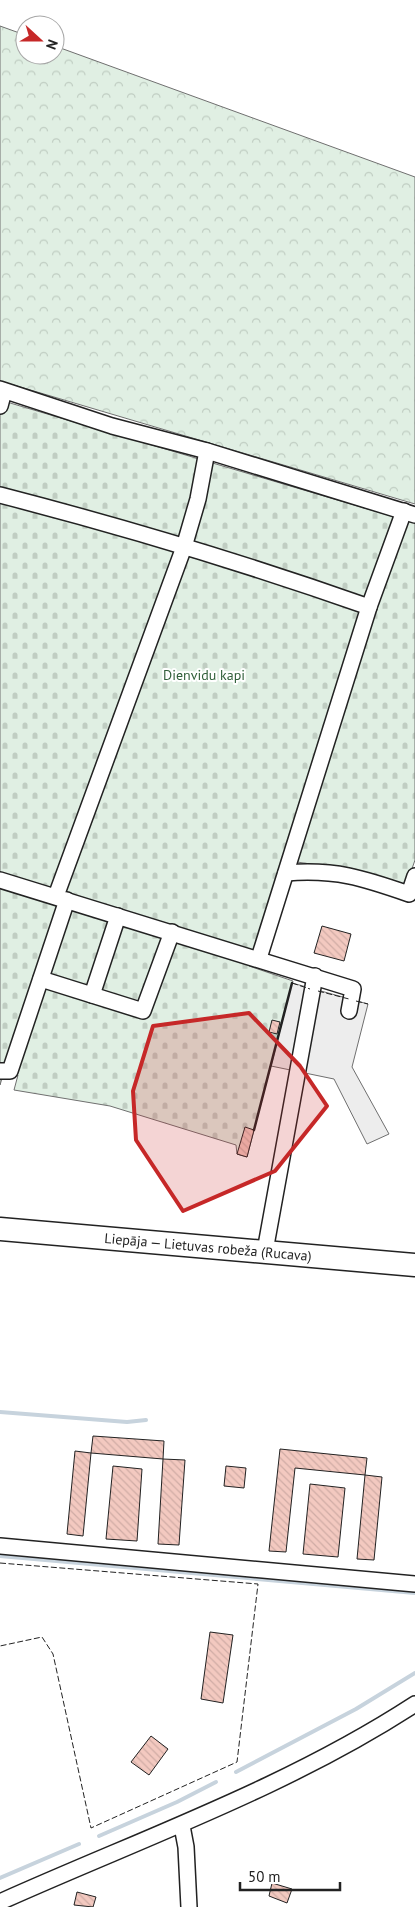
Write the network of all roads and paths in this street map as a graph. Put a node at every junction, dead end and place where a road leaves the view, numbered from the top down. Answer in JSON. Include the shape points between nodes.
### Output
{"nodes":[{"id":1,"x":2,"y":390,"type":"edge"},
{"id":2,"x":0,"y":406,"type":"edge"},
{"id":3,"x":207,"y":451,"type":"junction"},
{"id":4,"x":0,"y":495,"type":"edge"},
{"id":5,"x":409,"y":513,"type":"edge"},
{"id":6,"x":184,"y":548,"type":"junction"},
{"id":7,"x":369,"y":607,"type":"junction"},
{"id":8,"x":286,"y":873,"type":"junction"},
{"id":9,"x":415,"y":876,"type":"edge"},
{"id":10,"x":0,"y":880,"type":"edge"},
{"id":11,"x":61,"y":898,"type":"junction"},
{"id":12,"x":118,"y":916,"type":"junction"},
{"id":13,"x":172,"y":932,"type":"junction"},
{"id":14,"x":259,"y":958,"type":"junction"},
{"id":15,"x":315,"y":976,"type":"junction"},
{"id":16,"x":41,"y":979,"type":"junction"},
{"id":17,"x":92,"y":995,"type":"junction"},
{"id":18,"x":349,"y":1011,"type":"dead end"},
{"id":19,"x":0,"y":1070,"type":"edge"},
{"id":20,"x":0,"y":1229,"type":"edge"},
{"id":21,"x":265,"y":1251,"type":"junction"},
{"id":22,"x":415,"y":1265,"type":"edge"},
{"id":23,"x":0,"y":1546,"type":"edge"},
{"id":24,"x":415,"y":1584,"type":"edge"},
{"id":25,"x":415,"y":1704,"type":"edge"},
{"id":26,"x":182,"y":1826,"type":"junction"},
{"id":27,"x":0,"y":1902,"type":"edge"},
{"id":28,"x":189,"y":1907,"type":"edge"}],
"edges":[{"from":1,"to":2,"type":"street"},
{"from":1,"to":3,"type":"street","via":[[112,426]]},
{"from":3,"to":5,"type":"street"},
{"from":3,"to":6,"type":"street"},
{"from":4,"to":6,"type":"street"},
{"from":5,"to":7,"type":"street"},
{"from":6,"to":7,"type":"street"},
{"from":6,"to":11,"type":"street"},
{"from":7,"to":8,"type":"street"},
{"from":8,"to":9,"type":"street","via":[[333,872],[409,894]]},
{"from":8,"to":14,"type":"street"},
{"from":10,"to":11,"type":"street"},
{"from":11,"to":12,"type":"street"},
{"from":11,"to":16,"type":"street"},
{"from":12,"to":13,"type":"street"},
{"from":12,"to":17,"type":"street"},
{"from":13,"to":14,"type":"street"},
{"from":13,"to":17,"type":"street","via":[[143,1011]]},
{"from":14,"to":15,"type":"street"},
{"from":15,"to":18,"type":"street","via":[[353,988]]},
{"from":15,"to":21,"type":"street"},
{"from":16,"to":17,"type":"street"},
{"from":16,"to":19,"type":"street","via":[[10,1071]]},
{"from":20,"to":21,"type":"highway","name":"Liepāja — Lietuvas robeža (Rucava)"},
{"from":21,"to":22,"type":"highway","name":"Liepāja — Lietuvas robeža (Rucava)"},
{"from":23,"to":24,"type":"street"},
{"from":25,"to":26,"type":"street","via":[[316,1761]]},
{"from":26,"to":27,"type":"street"},
{"from":26,"to":28,"type":"street"}]}
